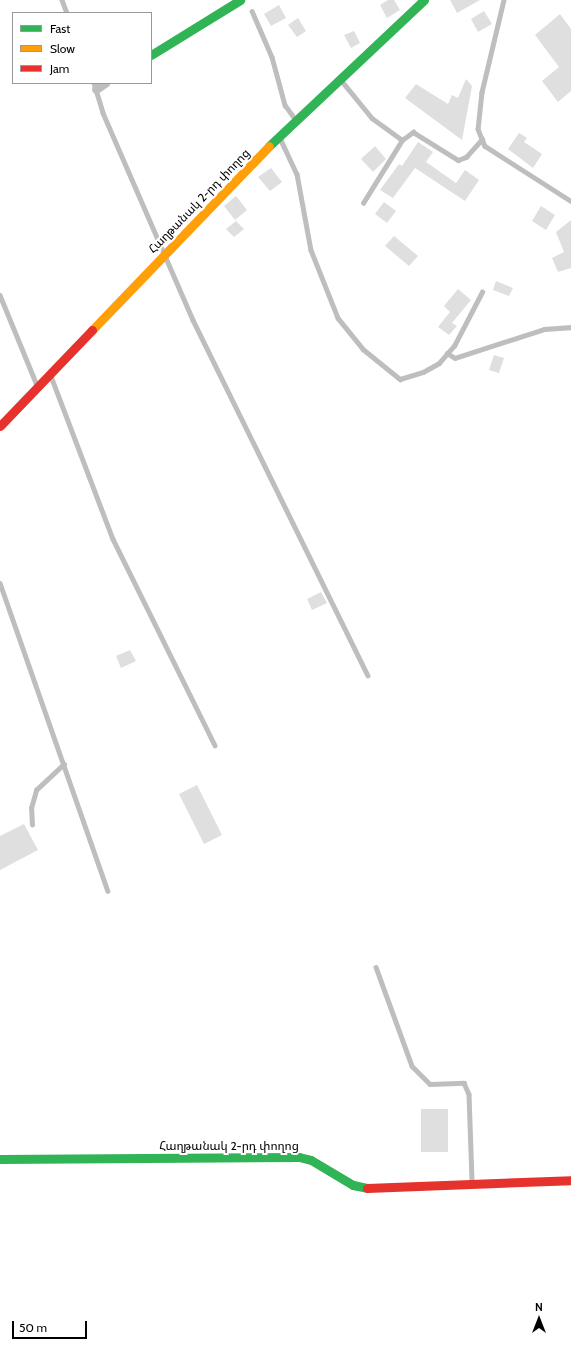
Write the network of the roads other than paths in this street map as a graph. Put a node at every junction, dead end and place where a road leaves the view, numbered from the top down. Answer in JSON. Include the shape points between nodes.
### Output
{"nodes":[{"id":1,"x":62,"y":0,"type":"edge"},
{"id":2,"x":240,"y":0,"type":"edge"},
{"id":3,"x":424,"y":0,"type":"edge"},
{"id":4,"x":504,"y":0,"type":"edge"},
{"id":5,"x":252,"y":11,"type":"dead end"},
{"id":6,"x":67,"y":12,"type":"edge"},
{"id":7,"x":152,"y":54,"type":"edge"},
{"id":8,"x":340,"y":79,"type":"junction"},
{"id":9,"x":95,"y":86,"type":"edge"},
{"id":10,"x":296,"y":121,"type":"junction"},
{"id":11,"x":280,"y":137,"type":"junction"},
{"id":12,"x":482,"y":139,"type":"junction"},
{"id":13,"x":402,"y":140,"type":"junction"},
{"id":14,"x":571,"y":200,"type":"edge"},
{"id":15,"x":363,"y":203,"type":"dead end"},
{"id":16,"x":164,"y":253,"type":"junction"},
{"id":17,"x":482,"y":292,"type":"dead end"},
{"id":18,"x":0,"y":295,"type":"edge"},
{"id":19,"x":571,"y":327,"type":"edge"},
{"id":20,"x":447,"y":353,"type":"junction"},
{"id":21,"x":50,"y":374,"type":"junction"},
{"id":22,"x":38,"y":387,"type":"junction"},
{"id":23,"x":0,"y":426,"type":"edge"},
{"id":24,"x":0,"y":583,"type":"edge"},
{"id":25,"x":368,"y":675,"type":"dead end"},
{"id":26,"x":215,"y":745,"type":"dead end"},
{"id":27,"x":64,"y":764,"type":"junction"},
{"id":28,"x":32,"y":826,"type":"dead end"},
{"id":29,"x":108,"y":891,"type":"dead end"},
{"id":30,"x":376,"y":967,"type":"dead end"},
{"id":31,"x":0,"y":1159,"type":"edge"},
{"id":32,"x":571,"y":1180,"type":"edge"},
{"id":33,"x":472,"y":1184,"type":"junction"}],
"edges":[{"from":1,"to":6,"type":"lane"},
{"from":2,"to":7,"type":"street"},
{"from":3,"to":8,"type":"street","name":"Հաղթանակ 2-րդ փողոց"},
{"from":4,"to":12,"type":"lane","via":[[482,92],[478,129]]},
{"from":5,"to":10,"type":"lane","via":[[272,57],[283,99]]},
{"from":8,"to":10,"type":"street","name":"Հաղթանակ 2-րդ փողոց"},
{"from":8,"to":13,"type":"lane","via":[[372,118]]},
{"from":9,"to":16,"type":"lane"},
{"from":10,"to":11,"type":"street","name":"Հաղթանակ 2-րդ փողոց"},
{"from":11,"to":16,"type":"street","name":"Հաղթանակ 2-րդ փողոց"},
{"from":11,"to":20,"type":"lane","via":[[297,174],[311,250],[338,318],[363,349],[400,379],[423,372]]},
{"from":12,"to":13,"type":"lane","via":[[466,156],[458,160],[413,132]]},
{"from":12,"to":14,"type":"lane","via":[[485,146],[512,166]]},
{"from":13,"to":15,"type":"lane"},
{"from":16,"to":21,"type":"street","name":"Հաղթանակ 2-րդ փողոց"},
{"from":16,"to":25,"type":"lane","via":[[292,526],[323,580]]},
{"from":17,"to":20,"type":"lane"},
{"from":18,"to":22,"type":"lane"},
{"from":19,"to":20,"type":"lane","via":[[544,329],[455,358]]},
{"from":21,"to":22,"type":"street","name":"Հաղթանակ 2-րդ փողոց"},
{"from":21,"to":26,"type":"lane","via":[[113,539]]},
{"from":22,"to":23,"type":"street","name":"Հաղթանակ 2-րդ փողոց"},
{"from":24,"to":27,"type":"lane"},
{"from":27,"to":28,"type":"lane","via":[[36,790],[31,808]]},
{"from":27,"to":29,"type":"lane"},
{"from":30,"to":33,"type":"lane","via":[[412,1066],[430,1084],[464,1083],[469,1094]]},
{"from":31,"to":33,"type":"street","name":"Հաղթանակ 2-րդ փողոց","via":[[299,1157],[311,1160],[353,1185],[366,1188]]},
{"from":32,"to":33,"type":"street","name":"Հաղթանակ 2-րդ փողոց"}]}
